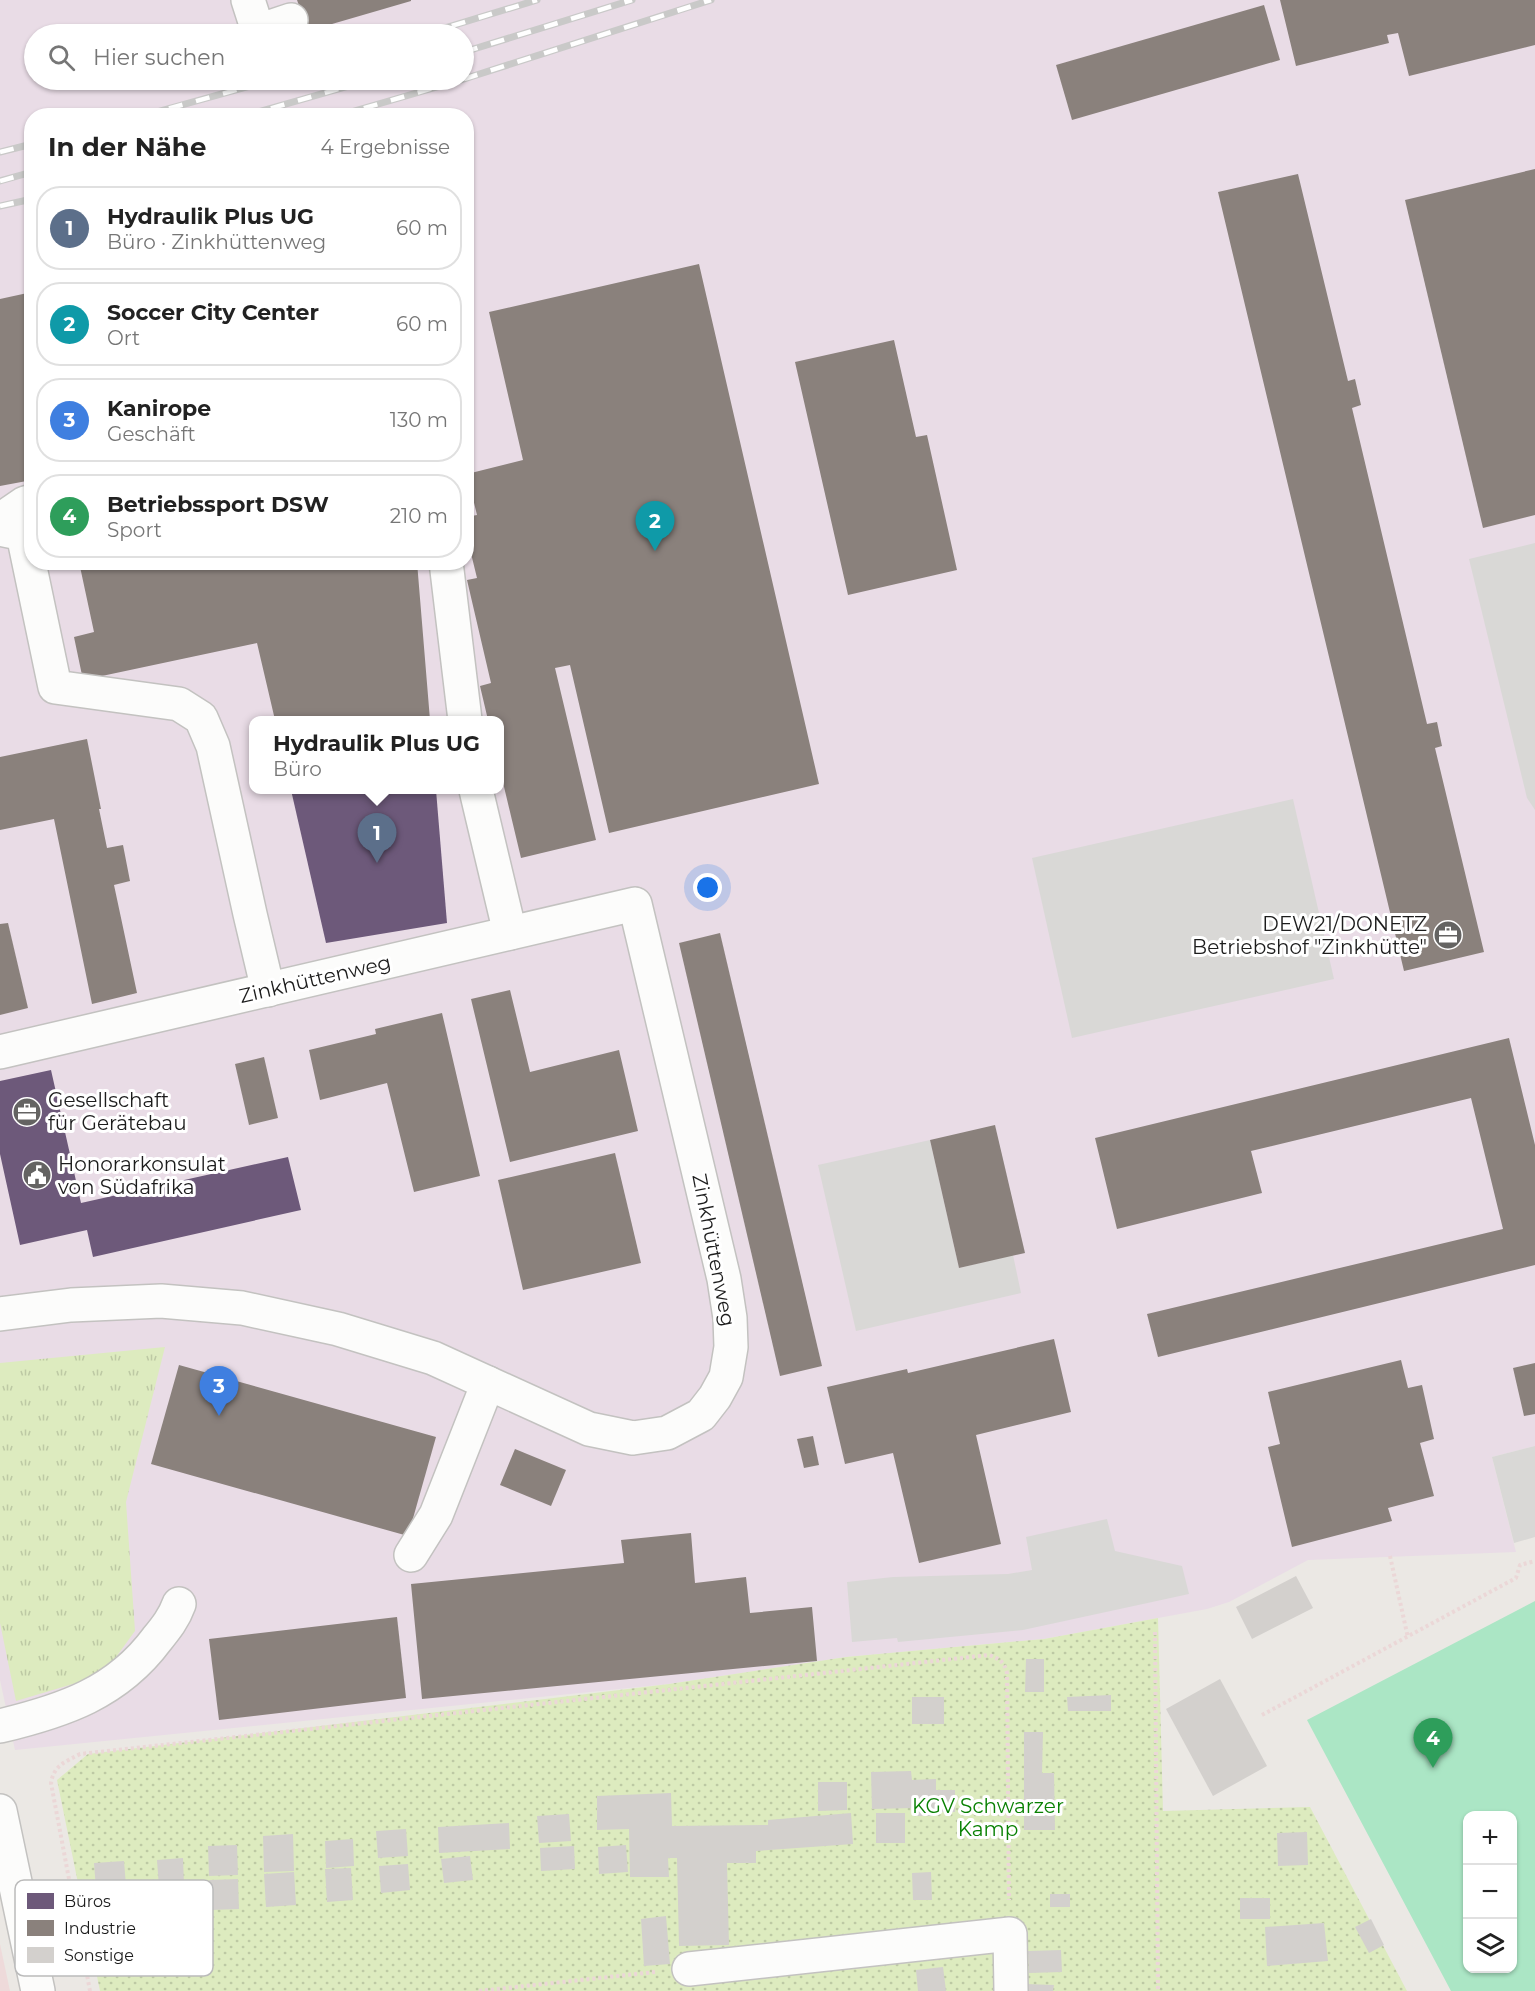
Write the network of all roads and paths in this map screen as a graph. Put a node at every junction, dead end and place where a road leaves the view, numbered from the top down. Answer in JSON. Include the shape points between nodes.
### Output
{"nodes":[{"id":1,"x":248,"y":0,"type":"edge"},
{"id":2,"x":291,"y":20,"type":"dead end"},
{"id":3,"x":256,"y":24,"type":"edge"},
{"id":4,"x":279,"y":24,"type":"edge"},
{"id":5,"x":24,"y":504,"type":"edge"},
{"id":6,"x":0,"y":520,"type":"edge"},
{"id":7,"x":0,"y":529,"type":"edge"},
{"id":8,"x":24,"y":539,"type":"edge"},
{"id":9,"x":31,"y":570,"type":"edge"},
{"id":10,"x":447,"y":570,"type":"edge"},
{"id":11,"x":465,"y":716,"type":"edge"},
{"id":12,"x":477,"y":794,"type":"edge"},
{"id":13,"x":510,"y":933,"type":"junction"},
{"id":14,"x":268,"y":990,"type":"junction"},
{"id":15,"x":0,"y":1052,"type":"edge"},
{"id":16,"x":0,"y":1314,"type":"edge"},
{"id":17,"x":488,"y":1383,"type":"junction"},
{"id":18,"x":411,"y":1555,"type":"dead end"},
{"id":19,"x":1390,"y":1556,"type":"dead end"},
{"id":20,"x":1535,"y":1561,"type":"edge"},
{"id":21,"x":179,"y":1604,"type":"dead end"},
{"id":22,"x":1155,"y":1632,"type":"dead end"},
{"id":23,"x":1407,"y":1638,"type":"junction"},
{"id":24,"x":1263,"y":1715,"type":"dead end"},
{"id":25,"x":0,"y":1726,"type":"edge"},
{"id":26,"x":0,"y":1811,"type":"edge"},
{"id":27,"x":69,"y":1880,"type":"edge"},
{"id":28,"x":15,"y":1882,"type":"edge"},
{"id":29,"x":1010,"y":1934,"type":"junction"},
{"id":30,"x":688,"y":1969,"type":"joint"},
{"id":31,"x":35,"y":1976,"type":"edge"},
{"id":32,"x":87,"y":1976,"type":"edge"},
{"id":33,"x":38,"y":1991,"type":"edge"},
{"id":34,"x":90,"y":1991,"type":"edge"},
{"id":35,"x":479,"y":1991,"type":"edge"},
{"id":36,"x":1011,"y":1991,"type":"edge"},
{"id":37,"x":1158,"y":1991,"type":"edge"}],
"edges":[{"from":1,"to":3,"type":"street"},
{"from":2,"to":4,"type":"street"},
{"from":5,"to":6,"type":"street"},
{"from":7,"to":8,"type":"street","via":[[23,534]]},
{"from":9,"to":14,"type":"street","via":[[55,687],[179,704],[201,718],[213,746]]},
{"from":10,"to":11,"type":"street"},
{"from":12,"to":13,"type":"street"},
{"from":13,"to":14,"type":"street","name":"Zinkhüttenweg"},
{"from":13,"to":17,"type":"street","name":"Zinkhüttenweg","via":[[635,904],[724,1279],[731,1347],[726,1377],[716,1397],[701,1415],[667,1433],[633,1438],[590,1430]]},
{"from":14,"to":15,"type":"street","name":"Zinkhüttenweg"},
{"from":16,"to":17,"type":"street","name":"Zinkhüttenweg","via":[[71,1305],[161,1301],[242,1308],[338,1329],[433,1358]]},
{"from":17,"to":18,"type":"street","via":[[436,1515]]},
{"from":19,"to":23,"type":"path"},
{"from":20,"to":23,"type":"path","via":[[1520,1565],[1516,1578]]},
{"from":21,"to":25,"type":"street","via":[[175,1616],[143,1658],[121,1678],[77,1704]]},
{"from":22,"to":37,"type":"path"},
{"from":23,"to":24,"type":"path"},
{"from":26,"to":28,"type":"street"},
{"from":27,"to":29,"type":"path","via":[[51,1783],[53,1773],[62,1764],[80,1754],[989,1655],[1005,1664],[1007,1673]]},
{"from":29,"to":30,"type":"street"},
{"from":29,"to":36,"type":"street"},
{"from":30,"to":35,"type":"path"},
{"from":31,"to":33,"type":"street"},
{"from":32,"to":34,"type":"path"}]}
